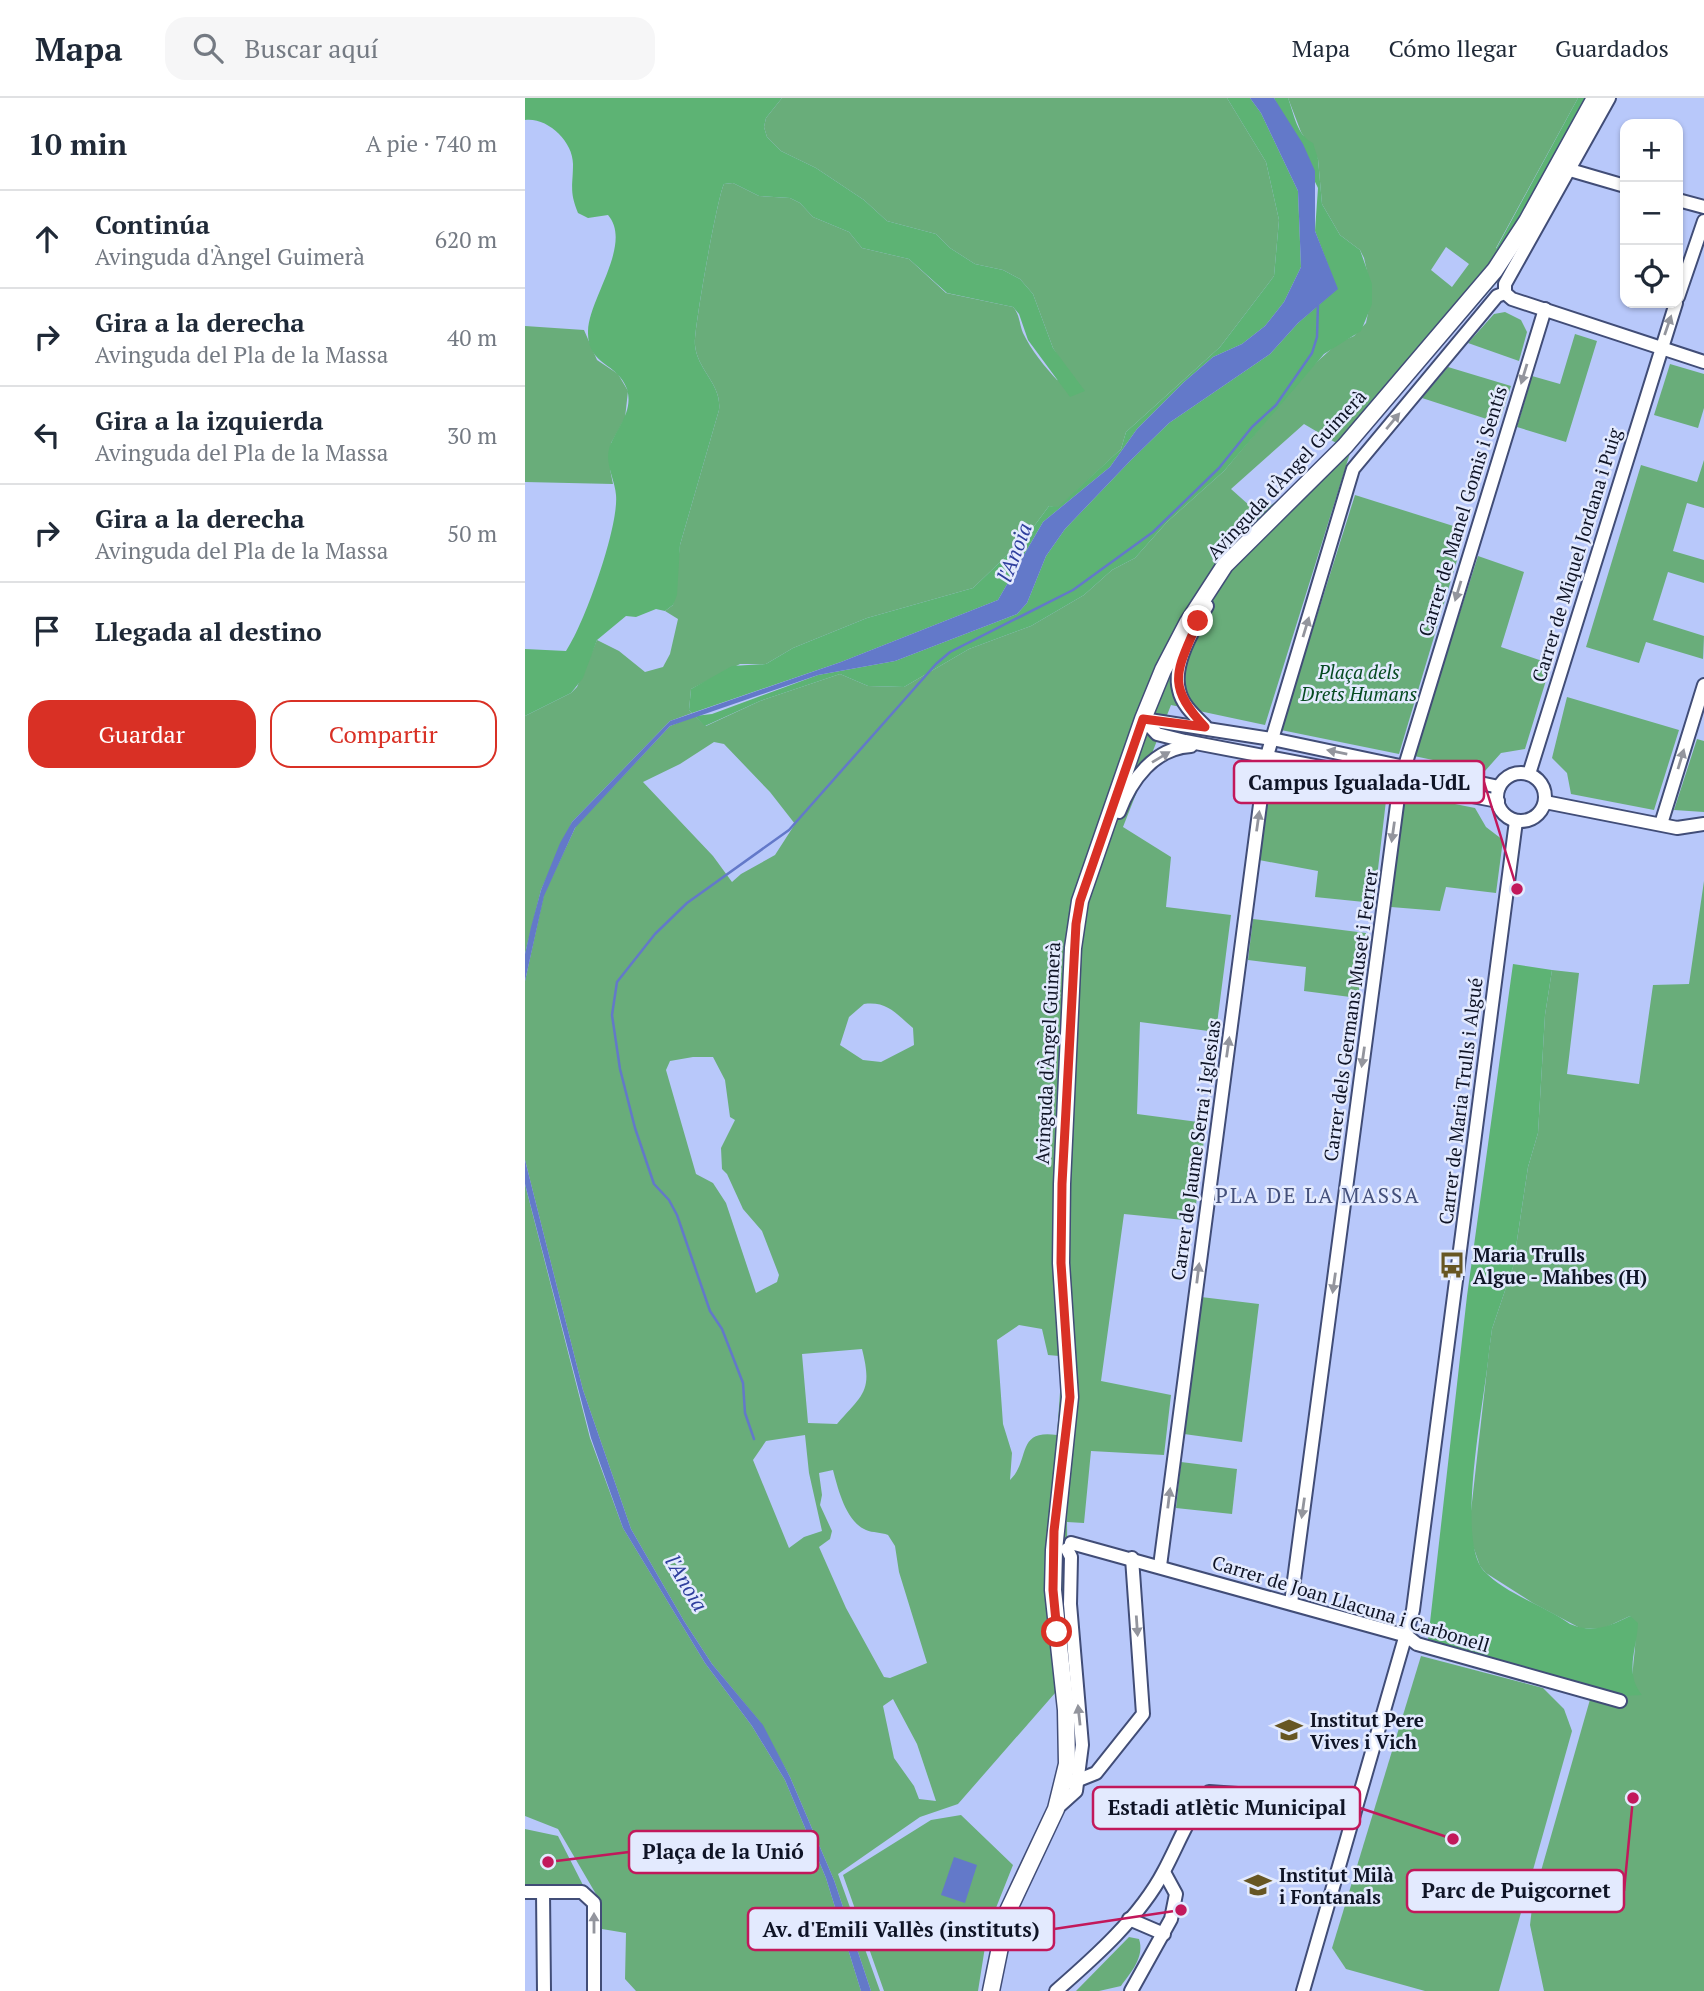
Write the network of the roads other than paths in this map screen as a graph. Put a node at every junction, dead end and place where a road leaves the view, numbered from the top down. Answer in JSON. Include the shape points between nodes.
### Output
{"nodes":[{"id":1,"x":1595,"y":98,"type":"edge"},
{"id":2,"x":1609,"y":98,"type":"edge"},
{"id":3,"x":1570,"y":170,"type":"junction"},
{"id":4,"x":1620,"y":185,"type":"edge"},
{"id":5,"x":1683,"y":201,"type":"edge"},
{"id":6,"x":1704,"y":207,"type":"edge"},
{"id":7,"x":1704,"y":221,"type":"edge"},
{"id":8,"x":1683,"y":283,"type":"edge"},
{"id":9,"x":1505,"y":293,"type":"junction"},
{"id":10,"x":1674,"y":308,"type":"edge"},
{"id":11,"x":1545,"y":309,"type":"junction"},
{"id":12,"x":1660,"y":348,"type":"junction"},
{"id":13,"x":1704,"y":362,"type":"edge"},
{"id":14,"x":1225,"y":565,"type":"junction"},
{"id":15,"x":1704,"y":685,"type":"edge"},
{"id":16,"x":1143,"y":719,"type":"junction"},
{"id":17,"x":1205,"y":727,"type":"junction"},
{"id":18,"x":1272,"y":739,"type":"junction"},
{"id":19,"x":1202,"y":745,"type":"junction"},
{"id":20,"x":1266,"y":759,"type":"junction"},
{"id":21,"x":1404,"y":765,"type":"junction"},
{"id":22,"x":1529,"y":774,"type":"junction"},
{"id":23,"x":1400,"y":782,"type":"junction"},
{"id":24,"x":1499,"y":787,"type":"junction"},
{"id":25,"x":1497,"y":801,"type":"junction"},
{"id":26,"x":1545,"y":802,"type":"junction"},
{"id":27,"x":1516,"y":821,"type":"junction"},
{"id":28,"x":1661,"y":824,"type":"junction"},
{"id":29,"x":1698,"y":826,"type":"edge"},
{"id":30,"x":1073,"y":948,"type":"junction"},
{"id":31,"x":1064,"y":1547,"type":"junction"},
{"id":32,"x":1132,"y":1558,"type":"junction"},
{"id":33,"x":1160,"y":1566,"type":"junction"},
{"id":34,"x":1291,"y":1603,"type":"junction"},
{"id":35,"x":1407,"y":1636,"type":"junction"},
{"id":36,"x":1620,"y":1701,"type":"dead end"},
{"id":37,"x":1071,"y":1782,"type":"junction"},
{"id":38,"x":1351,"y":1823,"type":"junction"},
{"id":39,"x":1164,"y":1872,"type":"junction"},
{"id":40,"x":525,"y":1892,"type":"edge"},
{"id":41,"x":543,"y":1892,"type":"junction"},
{"id":42,"x":1129,"y":1919,"type":"junction"},
{"id":43,"x":1164,"y":1934,"type":"junction"},
{"id":44,"x":1131,"y":1990,"type":"edge"},
{"id":45,"x":544,"y":1991,"type":"edge"},
{"id":46,"x":594,"y":1991,"type":"edge"},
{"id":47,"x":991,"y":1991,"type":"edge"},
{"id":48,"x":1056,"y":1991,"type":"edge"},
{"id":49,"x":1303,"y":1991,"type":"edge"}],
"edges":[{"from":1,"to":14,"type":"street","name":"Avinguda d'Àngel Guimerà","via":[[1496,270],[1345,446]]},
{"from":2,"to":3,"type":"street"},
{"from":3,"to":4,"type":"street"},
{"from":3,"to":9,"type":"street","via":[[1505,284]]},
{"from":5,"to":6,"type":"street"},
{"from":7,"to":8,"type":"street"},
{"from":9,"to":11,"type":"street"},
{"from":18,"to":9,"type":"street","name":"Carrer de Jaume Serra i Iglesias","one_way":true,"via":[[1353,469],[1497,296]]},
{"from":12,"to":10,"type":"street","name":"Carrer de Miquel Jordana i Puig","one_way":true},
{"from":11,"to":12,"type":"street"},
{"from":11,"to":21,"type":"street","name":"Carrer de Manel Gomis i Sentís","one_way":true},
{"from":12,"to":13,"type":"street"},
{"from":12,"to":22,"type":"street","name":"Carrer de Miquel Jordana i Puig"},
{"from":14,"to":16,"type":"street","name":"Avinguda d'Àngel Guimerà","via":[[1188,622]]},
{"from":14,"to":17,"type":"street","via":[[1178,669],[1178,690]]},
{"from":28,"to":15,"type":"street","one_way":true},
{"from":16,"to":17,"type":"street"},
{"from":16,"to":19,"type":"street","via":[[1157,734]]},
{"from":16,"to":30,"type":"street","name":"Avinguda d'Àngel Guimerà","via":[[1080,901]]},
{"from":17,"to":18,"type":"street"},
{"from":18,"to":20,"type":"street","name":"Carrer de Jaume Serra i Iglesias"},
{"from":21,"to":18,"type":"street","one_way":true},
{"from":19,"to":20,"type":"street"},
{"from":30,"to":19,"type":"street","one_way":true,"via":[[1129,786],[1161,756],[1179,746]]},
{"from":20,"to":23,"type":"street"},
{"from":33,"to":20,"type":"street","name":"Carrer de Jaume Serra i Iglesias","one_way":true},
{"from":21,"to":23,"type":"street","name":"Carrer dels Germans Muset i Ferrer"},
{"from":21,"to":24,"type":"street"},
{"from":22,"to":24,"type":"street","via":[[1512,775]]},
{"from":22,"to":26,"type":"street","via":[[1542,785]]},
{"from":23,"to":25,"type":"street"},
{"from":23,"to":34,"type":"street","name":"Carrer dels Germans Muset i Ferrer","one_way":true},
{"from":24,"to":25,"type":"street"},
{"from":25,"to":27,"type":"street"},
{"from":26,"to":27,"type":"street","via":[[1534,817]]},
{"from":26,"to":28,"type":"street"},
{"from":27,"to":35,"type":"street","name":"Carrer de Maria Trulls i Algué"},
{"from":28,"to":29,"type":"street"},
{"from":30,"to":31,"type":"street","name":"Avinguda d'Àngel Guimerà","via":[[1061,1236],[1070,1397],[1054,1531]]},
{"from":31,"to":32,"type":"street","name":"Carrer de Joan Llacuna i Carbonell"},
{"from":31,"to":37,"type":"street","name":"Avinguda d'Àngel Guimerà","via":[[1053,1590]]},
{"from":32,"to":33,"type":"street","name":"Carrer de Joan Llacuna i Carbonell"},
{"from":32,"to":37,"type":"street","one_way":true,"via":[[1143,1714],[1096,1773]]},
{"from":33,"to":34,"type":"street","name":"Carrer de Joan Llacuna i Carbonell"},
{"from":34,"to":35,"type":"street","name":"Carrer de Joan Llacuna i Carbonell"},
{"from":35,"to":36,"type":"street","name":"Carrer de Joan Llacuna i Carbonell","via":[[1417,1644]]},
{"from":35,"to":38,"type":"street","name":"Carrer de Maria Trulls i Algué"},
{"from":37,"to":47,"type":"street","name":"Avinguda d'Àngel Guimerà","via":[[1007,1913]]},
{"from":38,"to":39,"type":"street","via":[[1252,1795],[1209,1792],[1191,1812]]},
{"from":38,"to":49,"type":"street","name":"Carrer de Maria Trulls i Algué"},
{"from":39,"to":42,"type":"street"},
{"from":39,"to":43,"type":"street","via":[[1176,1894]]},
{"from":40,"to":41,"type":"street"},
{"from":41,"to":45,"type":"street"},
{"from":46,"to":41,"type":"street","one_way":true,"via":[[594,1903],[582,1892]]},
{"from":42,"to":43,"type":"street"},
{"from":42,"to":48,"type":"street"},
{"from":43,"to":44,"type":"street"}]}
